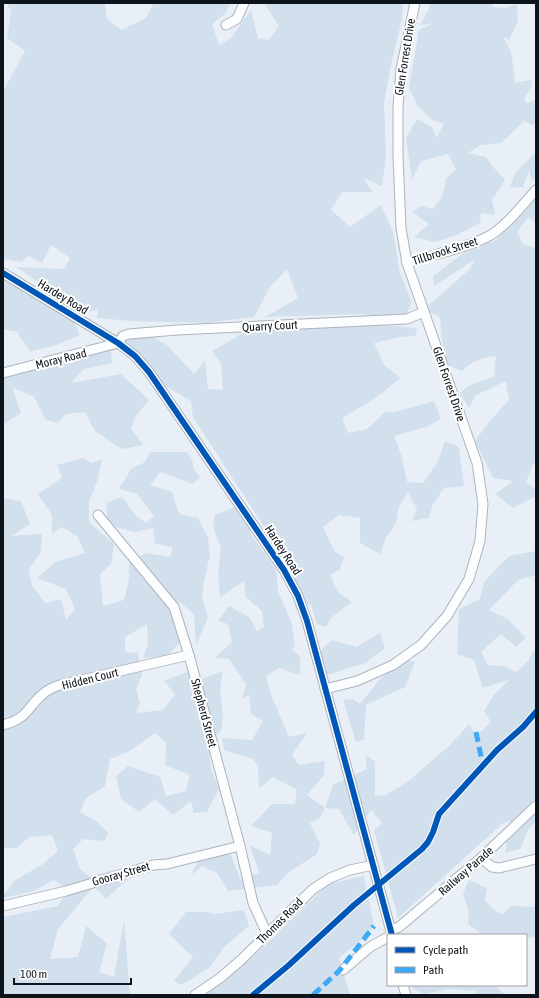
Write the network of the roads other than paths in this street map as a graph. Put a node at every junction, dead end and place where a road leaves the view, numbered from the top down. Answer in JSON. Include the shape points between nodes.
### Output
{"nodes":[{"id":1,"x":244,"y":3,"type":"edge"},
{"id":2,"x":415,"y":3,"type":"edge"},
{"id":3,"x":226,"y":25,"type":"dead end"},
{"id":4,"x":536,"y":190,"type":"edge"},
{"id":5,"x":407,"y":263,"type":"junction"},
{"id":6,"x":3,"y":273,"type":"edge"},
{"id":7,"x":424,"y":312,"type":"junction"},
{"id":8,"x":118,"y":343,"type":"junction"},
{"id":9,"x":3,"y":373,"type":"edge"},
{"id":10,"x":98,"y":515,"type":"dead end"},
{"id":11,"x":189,"y":655,"type":"junction"},
{"id":12,"x":325,"y":689,"type":"junction"},
{"id":13,"x":3,"y":725,"type":"edge"},
{"id":14,"x":536,"y":806,"type":"edge"},
{"id":15,"x":240,"y":846,"type":"junction"},
{"id":16,"x":481,"y":858,"type":"junction"},
{"id":17,"x":536,"y":859,"type":"edge"},
{"id":18,"x":373,"y":865,"type":"junction"},
{"id":19,"x":3,"y":906,"type":"edge"},
{"id":20,"x":268,"y":934,"type":"junction"},
{"id":21,"x":390,"y":934,"type":"edge"},
{"id":22,"x":387,"y":936,"type":"edge"},
{"id":23,"x":343,"y":970,"type":"dead end"},
{"id":24,"x":196,"y":995,"type":"edge"}],
"edges":[{"from":1,"to":3,"type":"street","via":[[237,19]]},
{"from":2,"to":5,"type":"street","name":"Glen Forrest Drive","via":[[401,69],[398,107],[399,196],[402,243]]},
{"from":4,"to":5,"type":"street","name":"Tillbrook Street","via":[[499,229],[487,237],[450,252]]},
{"from":5,"to":7,"type":"street","name":"Glen Forrest Drive"},
{"from":6,"to":8,"type":"street","name":"Hardey Road"},
{"from":7,"to":8,"type":"street","name":"Quarry Court","via":[[406,319],[129,334],[123,336]]},
{"from":7,"to":12,"type":"street","name":"Glen Forrest Drive","via":[[477,463],[483,504],[480,541],[469,579],[447,616],[421,645],[393,666],[356,681]]},
{"from":8,"to":9,"type":"street","name":"Moray Road"},
{"from":8,"to":12,"type":"street","name":"Hardey Road","via":[[135,356],[149,372],[284,570],[298,596],[307,621]]},
{"from":10,"to":11,"type":"street","name":"Shepherd Street","via":[[174,607]]},
{"from":11,"to":13,"type":"street","name":"Hidden Court","via":[[60,685],[43,693],[23,717]]},
{"from":11,"to":15,"type":"street","name":"Shepherd Street"},
{"from":12,"to":18,"type":"street","name":"Hardey Road"},
{"from":14,"to":16,"type":"street","name":"Railway Parade"},
{"from":15,"to":19,"type":"street","name":"Gooray Street","via":[[167,864],[153,865],[66,891]]},
{"from":15,"to":20,"type":"street","name":"Shepherd Street","via":[[253,903]]},
{"from":16,"to":17,"type":"street","via":[[492,867],[499,868]]},
{"from":16,"to":21,"type":"street","name":"Railway Parade"},
{"from":18,"to":20,"type":"street","name":"Thomas Road","via":[[350,870],[330,878],[313,889]]},
{"from":18,"to":21,"type":"street","name":"Hardey Road"},
{"from":20,"to":24,"type":"street","name":"Thomas Road","via":[[226,973]]},
{"from":22,"to":23,"type":"street","name":"Railway Parade"}]}
